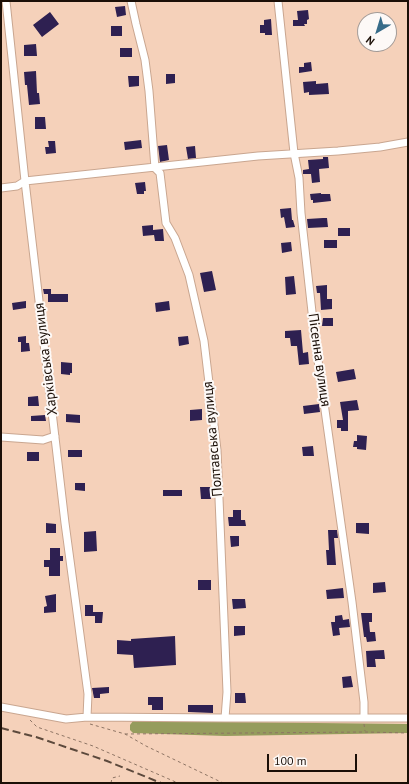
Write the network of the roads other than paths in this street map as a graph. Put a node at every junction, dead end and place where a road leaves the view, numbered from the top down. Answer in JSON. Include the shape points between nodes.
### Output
{"nodes":[{"id":1,"x":6,"y":1,"type":"edge"},
{"id":2,"x":131,"y":1,"type":"edge"},
{"id":3,"x":278,"y":1,"type":"edge"},
{"id":4,"x":408,"y":142,"type":"edge"},
{"id":5,"x":294,"y":153,"type":"junction"},
{"id":6,"x":156,"y":168,"type":"junction"},
{"id":7,"x":25,"y":181,"type":"junction"},
{"id":8,"x":1,"y":188,"type":"edge"},
{"id":9,"x":56,"y":436,"type":"junction"},
{"id":10,"x":1,"y":437,"type":"edge"},
{"id":11,"x":1,"y":707,"type":"edge"},
{"id":12,"x":225,"y":718,"type":"junction"},
{"id":13,"x":364,"y":718,"type":"junction"},
{"id":14,"x":408,"y":718,"type":"edge"},
{"id":15,"x":86,"y":720,"type":"junction"}],
"edges":[{"from":1,"to":7,"type":"street","name":"Харківська вулиця"},
{"from":2,"to":6,"type":"street","name":"Полтавська вулиця","via":[[145,60]]},
{"from":3,"to":5,"type":"street","name":"Пісенна вулиця"},
{"from":4,"to":5,"type":"street","via":[[380,147]]},
{"from":5,"to":6,"type":"street"},
{"from":5,"to":13,"type":"street","name":"Пісенна вулиця","via":[[299,178],[315,339],[352,602]]},
{"from":6,"to":7,"type":"street"},
{"from":6,"to":12,"type":"street","name":"Полтавська вулиця","via":[[160,174],[166,223],[175,238],[189,275],[204,341],[217,450],[227,692]]},
{"from":7,"to":8,"type":"street","via":[[17,186]]},
{"from":7,"to":9,"type":"street","name":"Харківська вулиця"},
{"from":9,"to":10,"type":"street","via":[[43,440]]},
{"from":9,"to":15,"type":"street","name":"Харківська вулиця","via":[[88,694]]},
{"from":11,"to":15,"type":"street","via":[[66,719]]},
{"from":12,"to":13,"type":"street"},
{"from":12,"to":15,"type":"street"},
{"from":13,"to":14,"type":"street"}]}
